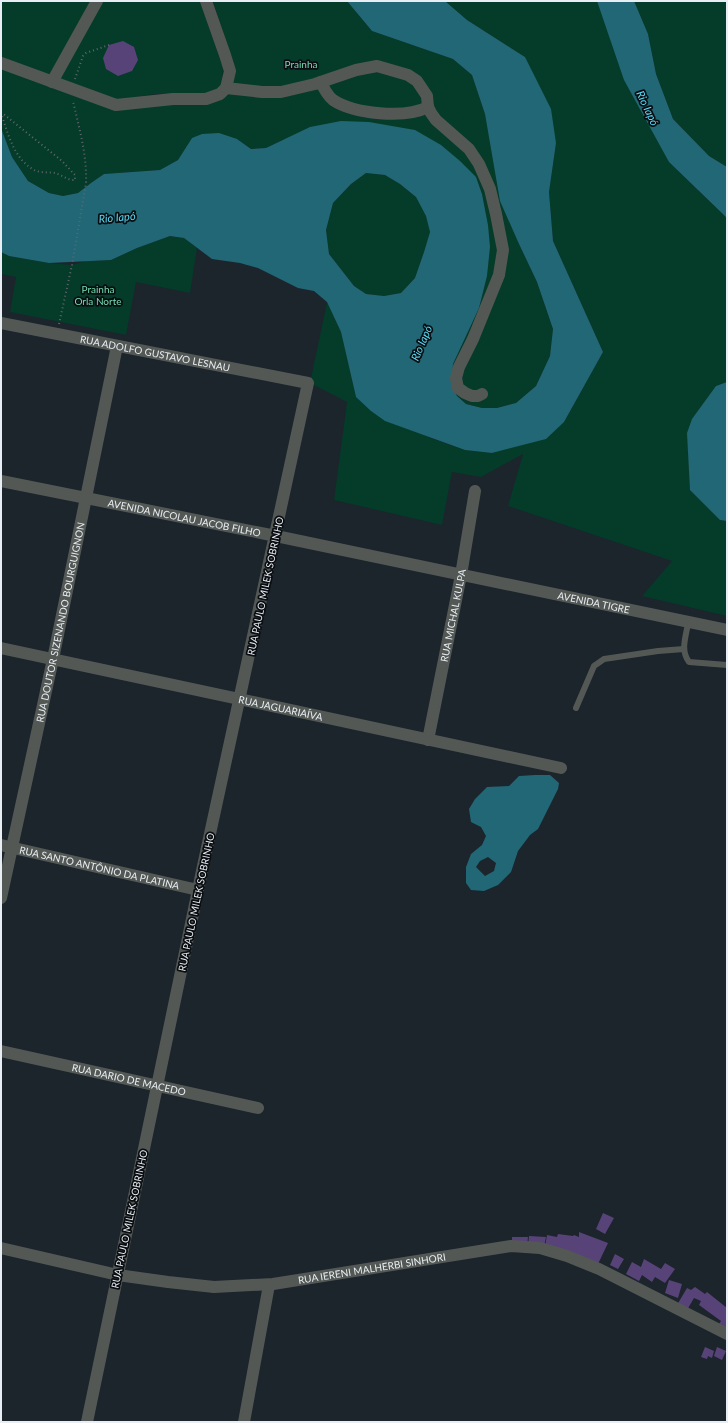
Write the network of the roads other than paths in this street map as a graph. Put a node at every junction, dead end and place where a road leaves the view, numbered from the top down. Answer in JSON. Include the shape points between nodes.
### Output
{"nodes":[{"id":1,"x":97,"y":1,"type":"edge"},
{"id":2,"x":206,"y":1,"type":"edge"},
{"id":3,"x":1,"y":63,"type":"edge"},
{"id":4,"x":52,"y":82,"type":"junction"},
{"id":5,"x":321,"y":82,"type":"junction"},
{"id":6,"x":226,"y":88,"type":"junction"},
{"id":7,"x":428,"y":107,"type":"junction"},
{"id":8,"x":1,"y":322,"type":"edge"},
{"id":9,"x":117,"y":346,"type":"junction"},
{"id":10,"x":308,"y":384,"type":"joint"},
{"id":11,"x":482,"y":394,"type":"dead end"},
{"id":12,"x":1,"y":481,"type":"edge"},
{"id":13,"x":475,"y":492,"type":"dead end"},
{"id":14,"x":85,"y":498,"type":"junction"},
{"id":15,"x":276,"y":536,"type":"junction"},
{"id":16,"x":461,"y":575,"type":"junction"},
{"id":17,"x":688,"y":623,"type":"junction"},
{"id":18,"x":727,"y":630,"type":"edge"},
{"id":19,"x":1,"y":648,"type":"edge"},
{"id":20,"x":684,"y":649,"type":"junction"},
{"id":21,"x":53,"y":659,"type":"junction"},
{"id":22,"x":727,"y":665,"type":"edge"},
{"id":23,"x":240,"y":700,"type":"junction"},
{"id":24,"x":576,"y":708,"type":"dead end"},
{"id":25,"x":428,"y":740,"type":"junction"},
{"id":26,"x":561,"y":768,"type":"dead end"},
{"id":27,"x":6,"y":846,"type":"edge"},
{"id":28,"x":198,"y":890,"type":"junction"},
{"id":29,"x":1,"y":898,"type":"edge"},
{"id":30,"x":1,"y":1051,"type":"edge"},
{"id":31,"x":158,"y":1085,"type":"junction"},
{"id":32,"x":258,"y":1108,"type":"dead end"},
{"id":33,"x":1,"y":1248,"type":"edge"},
{"id":34,"x":118,"y":1275,"type":"junction"},
{"id":35,"x":269,"y":1285,"type":"junction"},
{"id":36,"x":727,"y":1334,"type":"edge"},
{"id":37,"x":87,"y":1422,"type":"edge"},
{"id":38,"x":244,"y":1422,"type":"edge"}],
"edges":[{"from":1,"to":4,"type":"street"},
{"from":2,"to":6,"type":"street","via":[[230,71]]},
{"from":3,"to":4,"type":"street"},
{"from":4,"to":6,"type":"street","via":[[116,105],[173,99],[206,99],[220,94]]},
{"from":5,"to":6,"type":"street","via":[[281,92]]},
{"from":5,"to":7,"type":"street","via":[[325,92],[334,100],[364,110],[394,114]]},
{"from":5,"to":7,"type":"street","via":[[367,67],[388,68],[417,81],[427,96]]},
{"from":7,"to":11,"type":"street","via":[[436,120],[469,149],[479,164],[490,189],[503,250],[499,275],[456,378],[458,388],[465,393],[472,396]]},
{"from":8,"to":9,"type":"street","name":"RUA ADOLFO GUSTAVO LESNAU"},
{"from":9,"to":10,"type":"street","name":"RUA ADOLFO GUSTAVO LESNAU"},
{"from":9,"to":14,"type":"street","name":"RUA DOUTOR SIZENANDO BOURGUIGNON"},
{"from":10,"to":15,"type":"street","name":"RUA PAULO MILEK SOBRINHO"},
{"from":12,"to":14,"type":"street","name":"AVENIDA NICOLAU JACOB FILHO"},
{"from":13,"to":16,"type":"street","name":"RUA MICHAL KULPA"},
{"from":14,"to":15,"type":"street","name":"AVENIDA NICOLAU JACOB FILHO"},
{"from":14,"to":21,"type":"street","name":"RUA DOUTOR SIZENANDO BOURGUIGNON"},
{"from":15,"to":16,"type":"street","name":"AVENIDA NICOLAU JACOB FILHO"},
{"from":15,"to":23,"type":"street","name":"RUA PAULO MILEK SOBRINHO"},
{"from":16,"to":17,"type":"street","name":"AVENIDA TIGRE"},
{"from":16,"to":25,"type":"street","name":"RUA MICHAL KULPA"},
{"from":17,"to":18,"type":"street","name":"AVENIDA TIGRE"},
{"from":17,"to":20,"type":"lane"},
{"from":19,"to":21,"type":"street","name":"RUA JAGUARIAÍVA"},
{"from":20,"to":22,"type":"lane","via":[[689,662]]},
{"from":20,"to":24,"type":"lane","via":[[604,659],[594,666]]},
{"from":21,"to":23,"type":"street","name":"RUA JAGUARIAÍVA"},
{"from":21,"to":27,"type":"street","name":"RUA DOUTOR SIZENANDO BOURGUIGNON"},
{"from":23,"to":25,"type":"street","name":"RUA JAGUARIAÍVA"},
{"from":23,"to":28,"type":"street","name":"RUA PAULO MILEK SOBRINHO"},
{"from":25,"to":26,"type":"street","name":"RUA JAGUARIAÍVA"},
{"from":27,"to":28,"type":"street","name":"RUA SANTO ANTÔNIO DA PLATINA"},
{"from":27,"to":29,"type":"street","name":"RUA DOUTOR SIZENANDO BOURGUIGNON"},
{"from":28,"to":31,"type":"street","name":"RUA PAULO MILEK SOBRINHO"},
{"from":30,"to":31,"type":"street","name":"RUA DARIO DE MACEDO"},
{"from":31,"to":32,"type":"street","name":"RUA DARIO DE MACEDO"},
{"from":31,"to":34,"type":"street","name":"RUA PAULO MILEK SOBRINHO"},
{"from":33,"to":34,"type":"street","name":"RUA IERENI MALHERBI SINHORI"},
{"from":34,"to":35,"type":"street","name":"RUA IERENI MALHERBI SINHORI","via":[[214,1287]]},
{"from":34,"to":37,"type":"street","name":"RUA PAULO MILEK SOBRINHO"},
{"from":35,"to":36,"type":"street","name":"RUA IERENI MALHERBI SINHORI","via":[[511,1246],[540,1248],[599,1269]]},
{"from":35,"to":38,"type":"street"}]}
